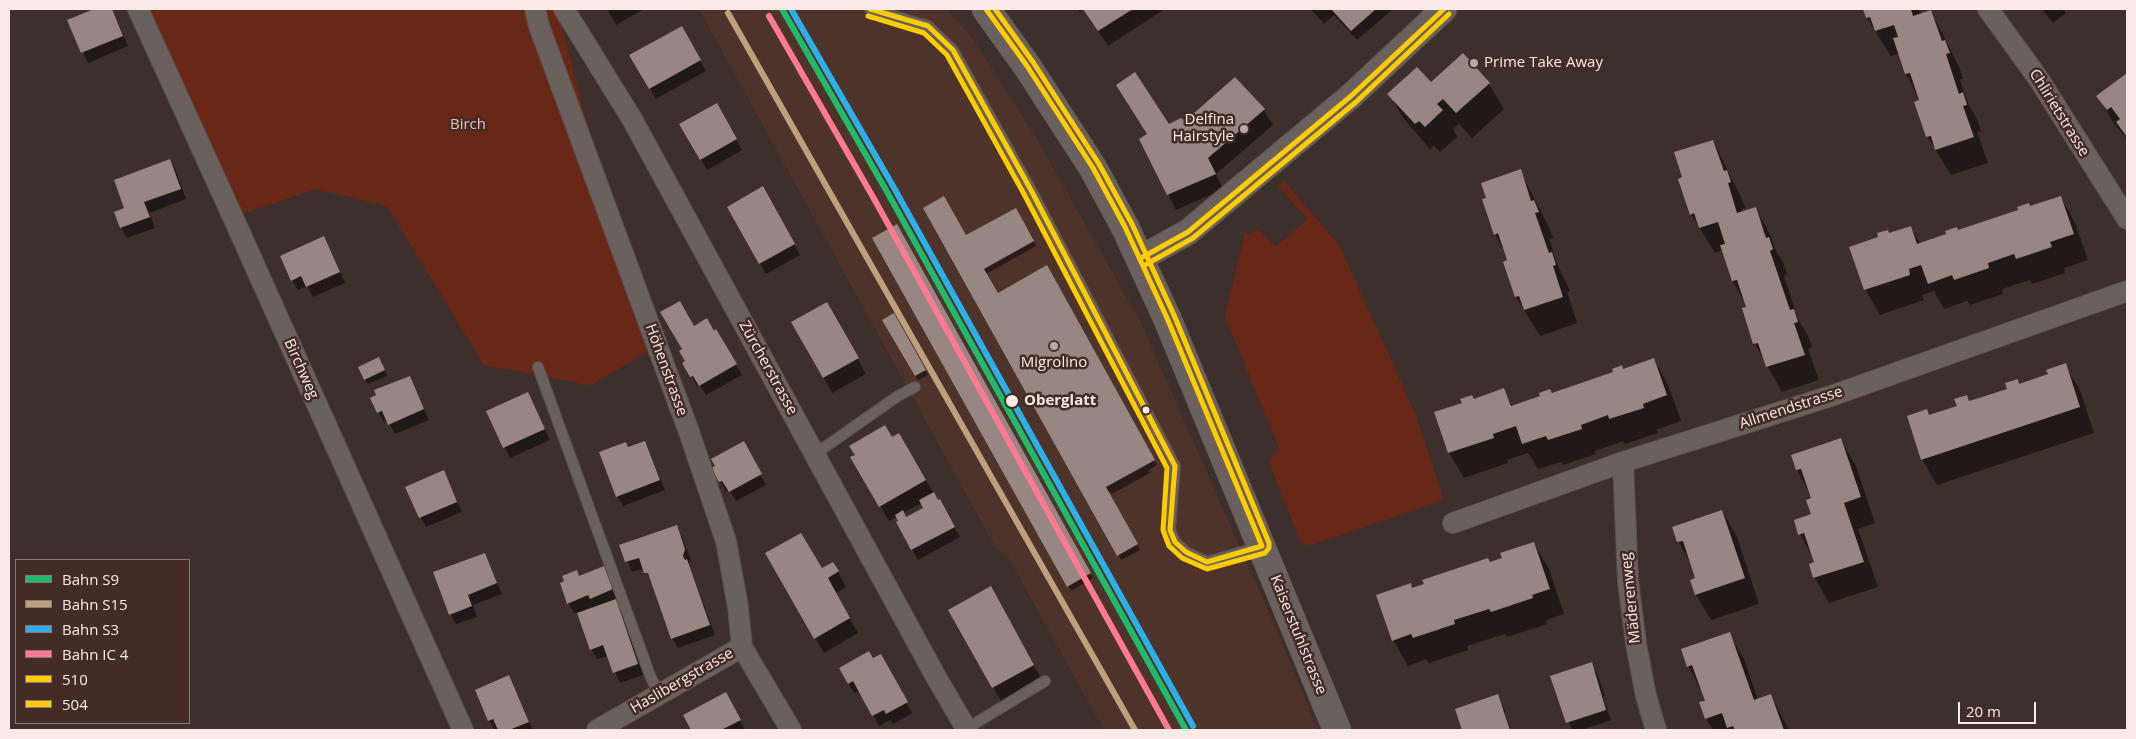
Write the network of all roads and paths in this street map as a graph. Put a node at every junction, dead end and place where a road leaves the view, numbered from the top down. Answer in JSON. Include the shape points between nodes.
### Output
{"nodes":[{"id":1,"x":138,"y":9,"type":"edge"},
{"id":2,"x":535,"y":9,"type":"edge"},
{"id":3,"x":564,"y":9,"type":"edge"},
{"id":4,"x":870,"y":9,"type":"edge"},
{"id":5,"x":986,"y":9,"type":"edge"},
{"id":6,"x":1444,"y":9,"type":"edge"},
{"id":7,"x":1988,"y":9,"type":"edge"},
{"id":8,"x":2127,"y":220,"type":"edge"},
{"id":9,"x":1140,"y":258,"type":"junction"},
{"id":10,"x":2127,"y":291,"type":"edge"},
{"id":11,"x":538,"y":367,"type":"dead end"},
{"id":12,"x":915,"y":388,"type":"dead end"},
{"id":13,"x":815,"y":454,"type":"junction"},
{"id":14,"x":1623,"y":462,"type":"junction"},
{"id":15,"x":1453,"y":523,"type":"dead end"},
{"id":16,"x":1262,"y":546,"type":"junction"},
{"id":17,"x":742,"y":647,"type":"junction"},
{"id":18,"x":1045,"y":681,"type":"dead end"},
{"id":19,"x":660,"y":694,"type":"junction"},
{"id":20,"x":463,"y":730,"type":"edge"},
{"id":21,"x":596,"y":730,"type":"edge"},
{"id":22,"x":791,"y":730,"type":"edge"},
{"id":23,"x":967,"y":730,"type":"edge"},
{"id":24,"x":1337,"y":730,"type":"edge"},
{"id":25,"x":1656,"y":730,"type":"edge"}],
"edges":[{"from":1,"to":20,"type":"street","name":"Birchweg"},
{"from":2,"to":17,"type":"street","name":"Höhenstrasse","via":[[726,541]]},
{"from":3,"to":13,"type":"street","name":"Zürcherstrasse","via":[[632,119]]},
{"from":4,"to":16,"type":"lane","via":[[928,26],[953,50],[1031,190],[1175,466],[1170,530],[1175,542],[1186,552],[1207,562]]},
{"from":5,"to":9,"type":"main road","name":"Kaiserstuhlstrasse","via":[[1093,168]]},
{"from":6,"to":9,"type":"street","via":[[1351,96],[1188,232]]},
{"from":7,"to":8,"type":"street","name":"Chlirietstrasse","via":[[2038,78]]},
{"from":9,"to":16,"type":"main road","name":"Kaiserstuhlstrasse"},
{"from":10,"to":14,"type":"street","name":"Allmendstrasse","via":[[1831,396]]},
{"from":11,"to":19,"type":"lane"},
{"from":12,"to":13,"type":"lane","via":[[898,396]]},
{"from":13,"to":23,"type":"street","name":"Zürcherstrasse"},
{"from":14,"to":15,"type":"street","name":"Allmendstrasse"},
{"from":14,"to":25,"type":"street","name":"Mäderenweg","via":[[1628,581],[1636,644]]},
{"from":16,"to":24,"type":"main road","name":"Kaiserstuhlstrasse"},
{"from":17,"to":19,"type":"street","name":"Haslibergstrasse"},
{"from":17,"to":22,"type":"street","name":"Höhenstrasse"},
{"from":18,"to":23,"type":"lane"},
{"from":19,"to":21,"type":"street","name":"Haslibergstrasse"}]}
